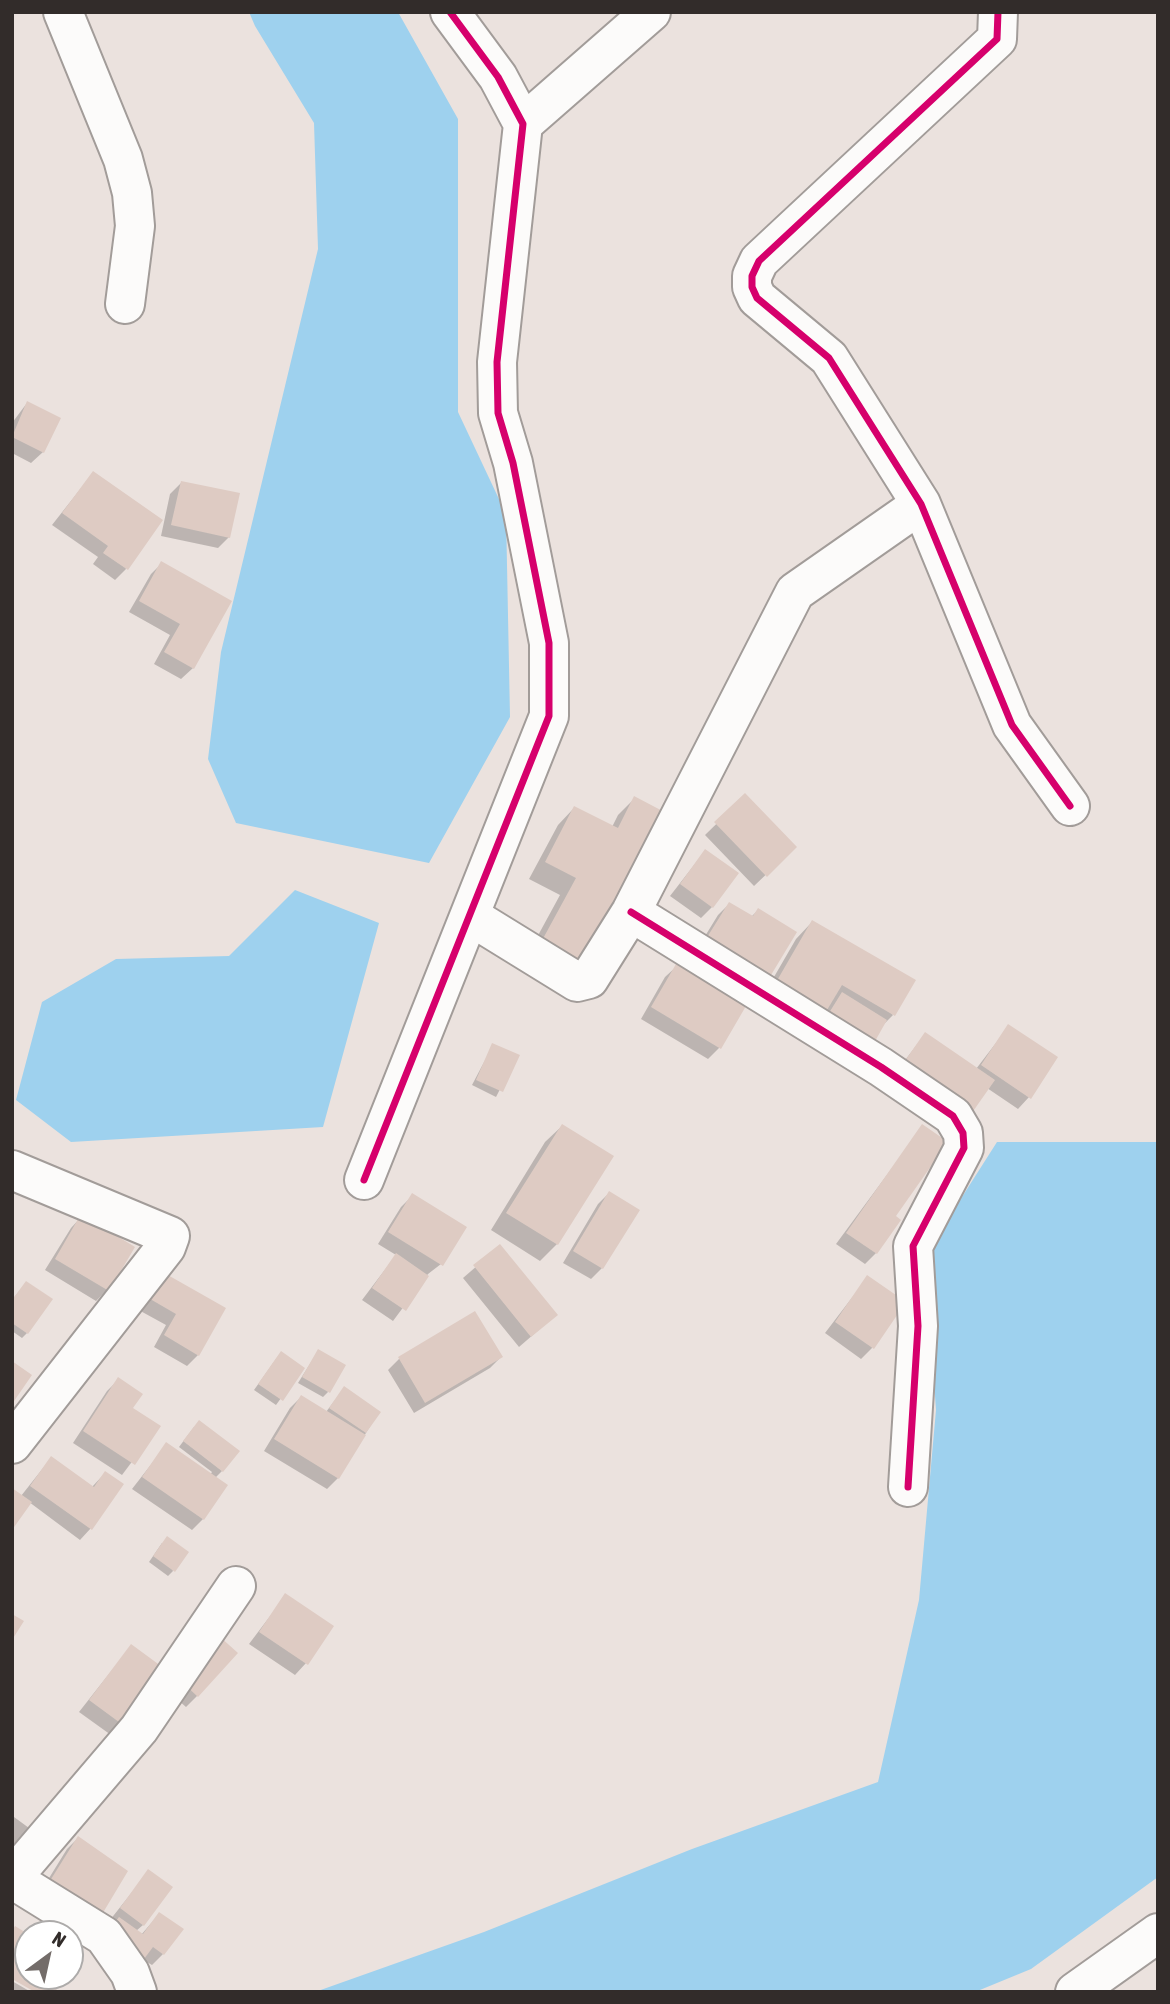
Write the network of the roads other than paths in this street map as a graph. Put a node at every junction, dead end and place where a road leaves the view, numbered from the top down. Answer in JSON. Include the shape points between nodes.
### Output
{"nodes":[{"id":1,"x":63,"y":12,"type":"edge"},
{"id":2,"x":450,"y":12,"type":"edge"},
{"id":3,"x":650,"y":12,"type":"edge"},
{"id":4,"x":998,"y":12,"type":"edge"},
{"id":5,"x":523,"y":124,"type":"junction"},
{"id":6,"x":125,"y":304,"type":"dead end"},
{"id":7,"x":921,"y":504,"type":"junction"},
{"id":8,"x":1070,"y":806,"type":"dead end"},
{"id":9,"x":631,"y":912,"type":"junction"},
{"id":10,"x":470,"y":916,"type":"junction"},
{"id":11,"x":12,"y":1170,"type":"edge"},
{"id":12,"x":364,"y":1180,"type":"dead end"},
{"id":13,"x":12,"y":1444,"type":"edge"},
{"id":14,"x":908,"y":1487,"type":"dead end"},
{"id":15,"x":236,"y":1586,"type":"dead end"},
{"id":16,"x":12,"y":1878,"type":"edge"},
{"id":17,"x":1158,"y":1933,"type":"edge"},
{"id":18,"x":137,"y":1992,"type":"edge"},
{"id":19,"x":1075,"y":1992,"type":"edge"}],
"edges":[{"from":1,"to":6,"type":"street","via":[[132,192],[135,226]]},
{"from":2,"to":5,"type":"street","via":[[498,76]]},
{"from":3,"to":5,"type":"street"},
{"from":4,"to":7,"type":"street","via":[[997,39],[759,261],[752,276],[757,298],[829,358]]},
{"from":5,"to":10,"type":"street","via":[[497,362],[498,413],[513,463],[549,643],[549,716]]},
{"from":7,"to":8,"type":"street","via":[[1012,725]]},
{"from":7,"to":9,"type":"street","via":[[795,592]]},
{"from":9,"to":10,"type":"street","via":[[592,975],[577,982]]},
{"from":9,"to":14,"type":"street","via":[[881,1067],[953,1116],[963,1133],[964,1148],[913,1245],[918,1326]]},
{"from":10,"to":12,"type":"street"},
{"from":11,"to":13,"type":"street","via":[[170,1236]]},
{"from":15,"to":16,"type":"street","via":[[139,1729]]},
{"from":16,"to":18,"type":"street","via":[[104,1936],[130,1973]]},
{"from":17,"to":19,"type":"street"}]}
